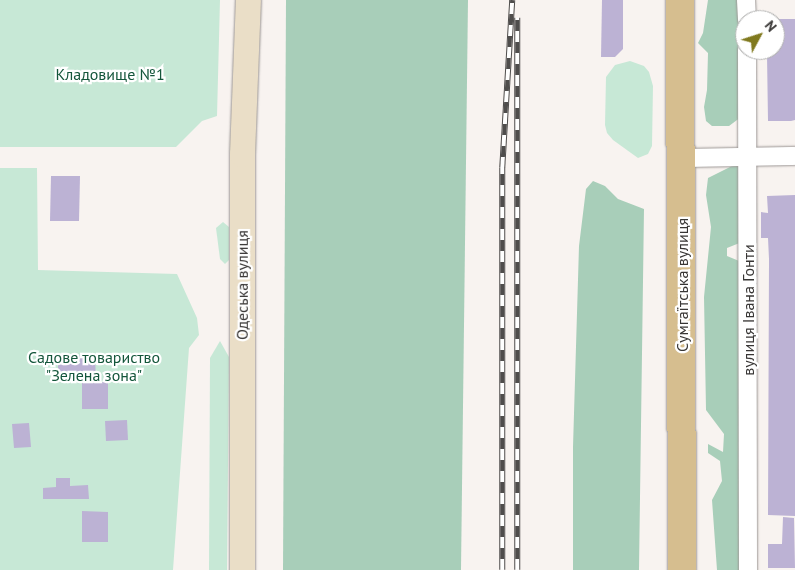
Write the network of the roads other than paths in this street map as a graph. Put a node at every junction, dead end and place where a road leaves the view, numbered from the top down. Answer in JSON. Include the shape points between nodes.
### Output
{"nodes":[{"id":1,"x":248,"y":0,"type":"edge"},
{"id":2,"x":680,"y":0,"type":"edge"},
{"id":3,"x":747,"y":60,"type":"edge"},
{"id":4,"x":748,"y":156,"type":"junction"},
{"id":5,"x":795,"y":156,"type":"edge"},
{"id":6,"x":682,"y":158,"type":"junction"},
{"id":7,"x":242,"y":570,"type":"edge"},
{"id":8,"x":682,"y":570,"type":"edge"},
{"id":9,"x":748,"y":570,"type":"edge"}],
"edges":[{"from":1,"to":7,"type":"main road","name":"Одеська вулиця","via":[[242,154]]},
{"from":2,"to":6,"type":"main road","name":"Сумгаїтська вулиця"},
{"from":3,"to":4,"type":"street","name":"вулиця Івана Гонти"},
{"from":4,"to":5,"type":"street"},
{"from":4,"to":6,"type":"street"},
{"from":4,"to":9,"type":"street","name":"вулиця Івана Гонти"},
{"from":6,"to":8,"type":"main road","name":"Сумгаїтська вулиця"}]}
